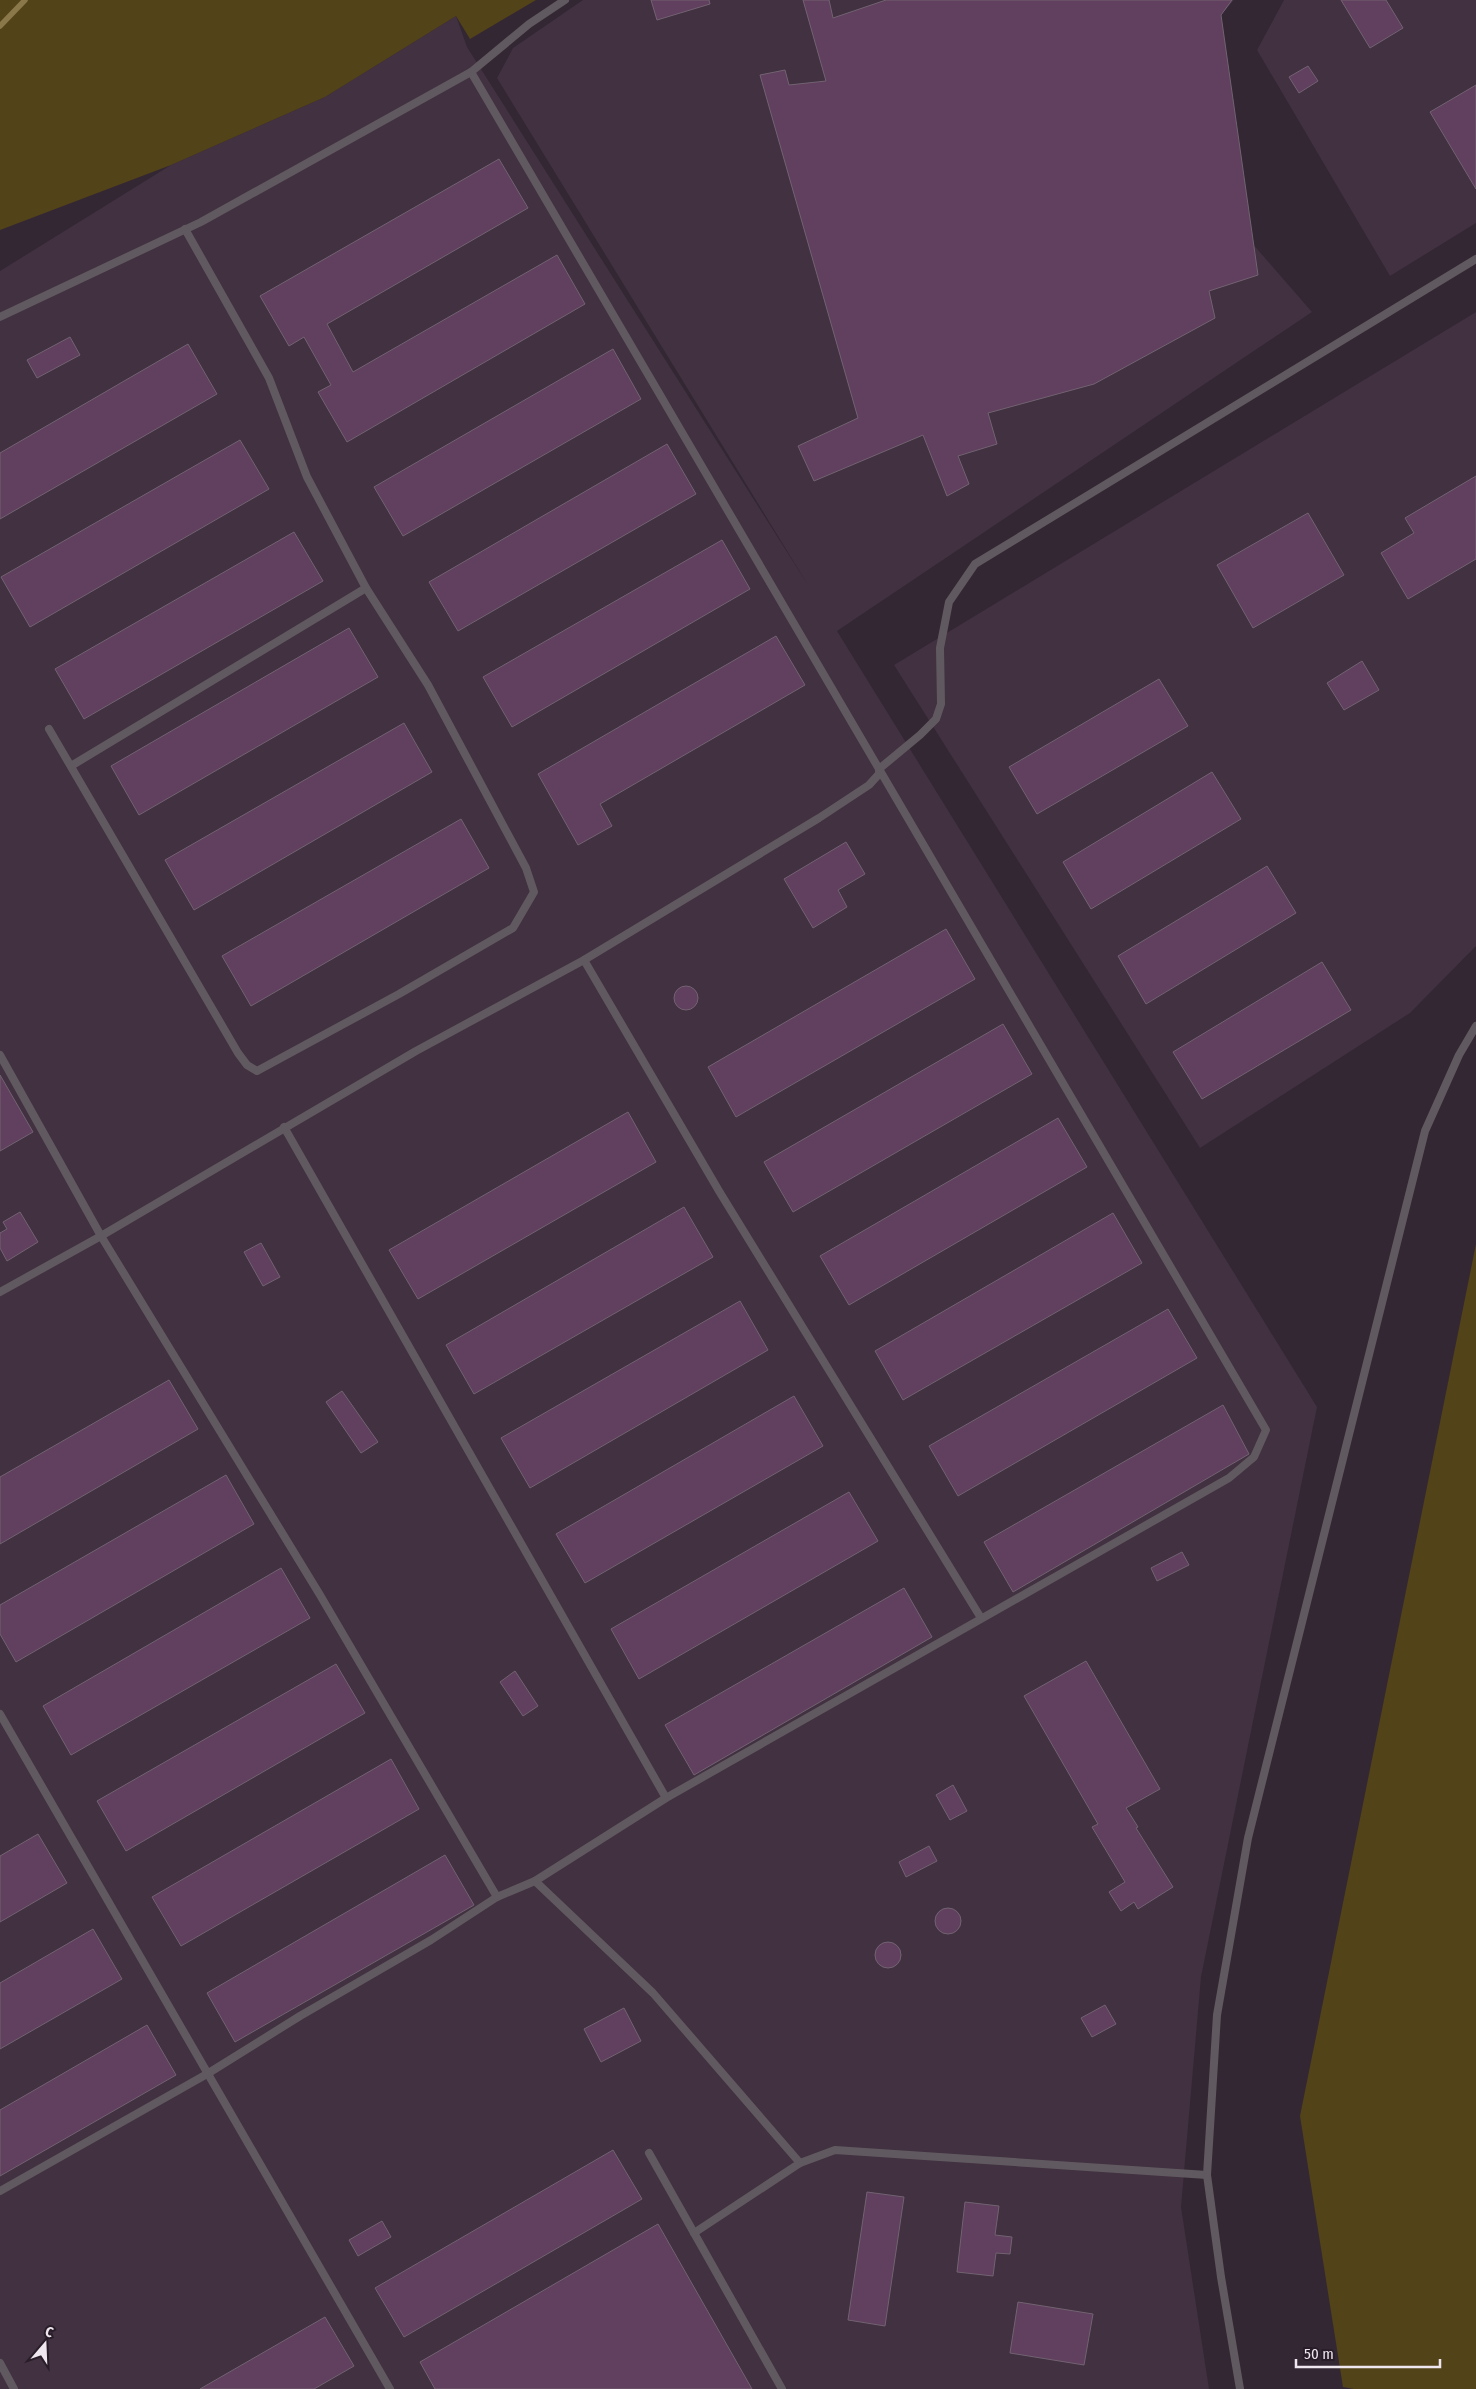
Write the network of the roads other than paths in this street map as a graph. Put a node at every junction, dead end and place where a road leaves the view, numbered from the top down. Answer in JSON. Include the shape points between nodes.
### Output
{"nodes":[{"id":1,"x":565,"y":0,"type":"edge"},
{"id":2,"x":471,"y":72,"type":"junction"},
{"id":3,"x":185,"y":229,"type":"junction"},
{"id":4,"x":1476,"y":259,"type":"edge"},
{"id":5,"x":0,"y":318,"type":"edge"},
{"id":6,"x":366,"y":588,"type":"junction"},
{"id":7,"x":49,"y":729,"type":"dead end"},
{"id":8,"x":71,"y":766,"type":"junction"},
{"id":9,"x":879,"y":768,"type":"junction"},
{"id":10,"x":584,"y":960,"type":"junction"},
{"id":11,"x":1476,"y":1026,"type":"edge"},
{"id":12,"x":0,"y":1055,"type":"edge"},
{"id":13,"x":284,"y":1126,"type":"junction"},
{"id":14,"x":101,"y":1236,"type":"junction"},
{"id":15,"x":0,"y":1292,"type":"edge"},
{"id":16,"x":981,"y":1618,"type":"junction"},
{"id":17,"x":0,"y":1714,"type":"edge"},
{"id":18,"x":666,"y":1798,"type":"junction"},
{"id":19,"x":535,"y":1881,"type":"junction"},
{"id":20,"x":497,"y":1897,"type":"junction"},
{"id":21,"x":207,"y":2074,"type":"junction"},
{"id":22,"x":649,"y":2153,"type":"dead end"},
{"id":23,"x":800,"y":2163,"type":"junction"},
{"id":24,"x":1207,"y":2176,"type":"junction"},
{"id":25,"x":0,"y":2191,"type":"edge"},
{"id":26,"x":694,"y":2232,"type":"junction"},
{"id":27,"x":0,"y":2363,"type":"edge"},
{"id":28,"x":14,"y":2389,"type":"edge"},
{"id":29,"x":390,"y":2389,"type":"edge"},
{"id":30,"x":782,"y":2389,"type":"edge"},
{"id":31,"x":1240,"y":2389,"type":"edge"}],
"edges":[{"from":1,"to":2,"type":"lane","via":[[529,24]]},
{"from":2,"to":3,"type":"lane"},
{"from":2,"to":9,"type":"lane"},
{"from":3,"to":5,"type":"lane"},
{"from":3,"to":6,"type":"lane","via":[[269,378],[307,477]]},
{"from":4,"to":9,"type":"lane","via":[[975,564],[949,602],[940,648],[941,704],[936,719]]},
{"from":6,"to":8,"type":"lane"},
{"from":6,"to":8,"type":"lane","via":[[428,685],[526,868],[534,892],[513,928],[257,1071],[247,1065],[238,1053]]},
{"from":7,"to":8,"type":"lane"},
{"from":9,"to":10,"type":"lane","via":[[879,774],[868,785],[819,818]]},
{"from":9,"to":16,"type":"lane","via":[[1266,1430],[1254,1457],[1229,1478]]},
{"from":10,"to":13,"type":"lane"},
{"from":10,"to":16,"type":"lane","via":[[719,1190]]},
{"from":11,"to":24,"type":"lane","via":[[1459,1055],[1425,1131],[1248,1838],[1217,2015]]},
{"from":12,"to":14,"type":"lane"},
{"from":13,"to":14,"type":"lane"},
{"from":13,"to":18,"type":"lane"},
{"from":14,"to":15,"type":"lane"},
{"from":14,"to":20,"type":"lane","via":[[320,1595]]},
{"from":16,"to":18,"type":"lane"},
{"from":17,"to":21,"type":"lane"},
{"from":18,"to":19,"type":"lane"},
{"from":19,"to":20,"type":"lane"},
{"from":19,"to":23,"type":"lane","via":[[653,1993]]},
{"from":20,"to":21,"type":"lane"},
{"from":21,"to":25,"type":"lane"},
{"from":21,"to":29,"type":"lane"},
{"from":22,"to":26,"type":"lane"},
{"from":23,"to":24,"type":"lane","via":[[835,2150]]},
{"from":23,"to":26,"type":"lane"},
{"from":24,"to":31,"type":"lane"},
{"from":26,"to":30,"type":"lane"},
{"from":27,"to":28,"type":"lane"}]}
